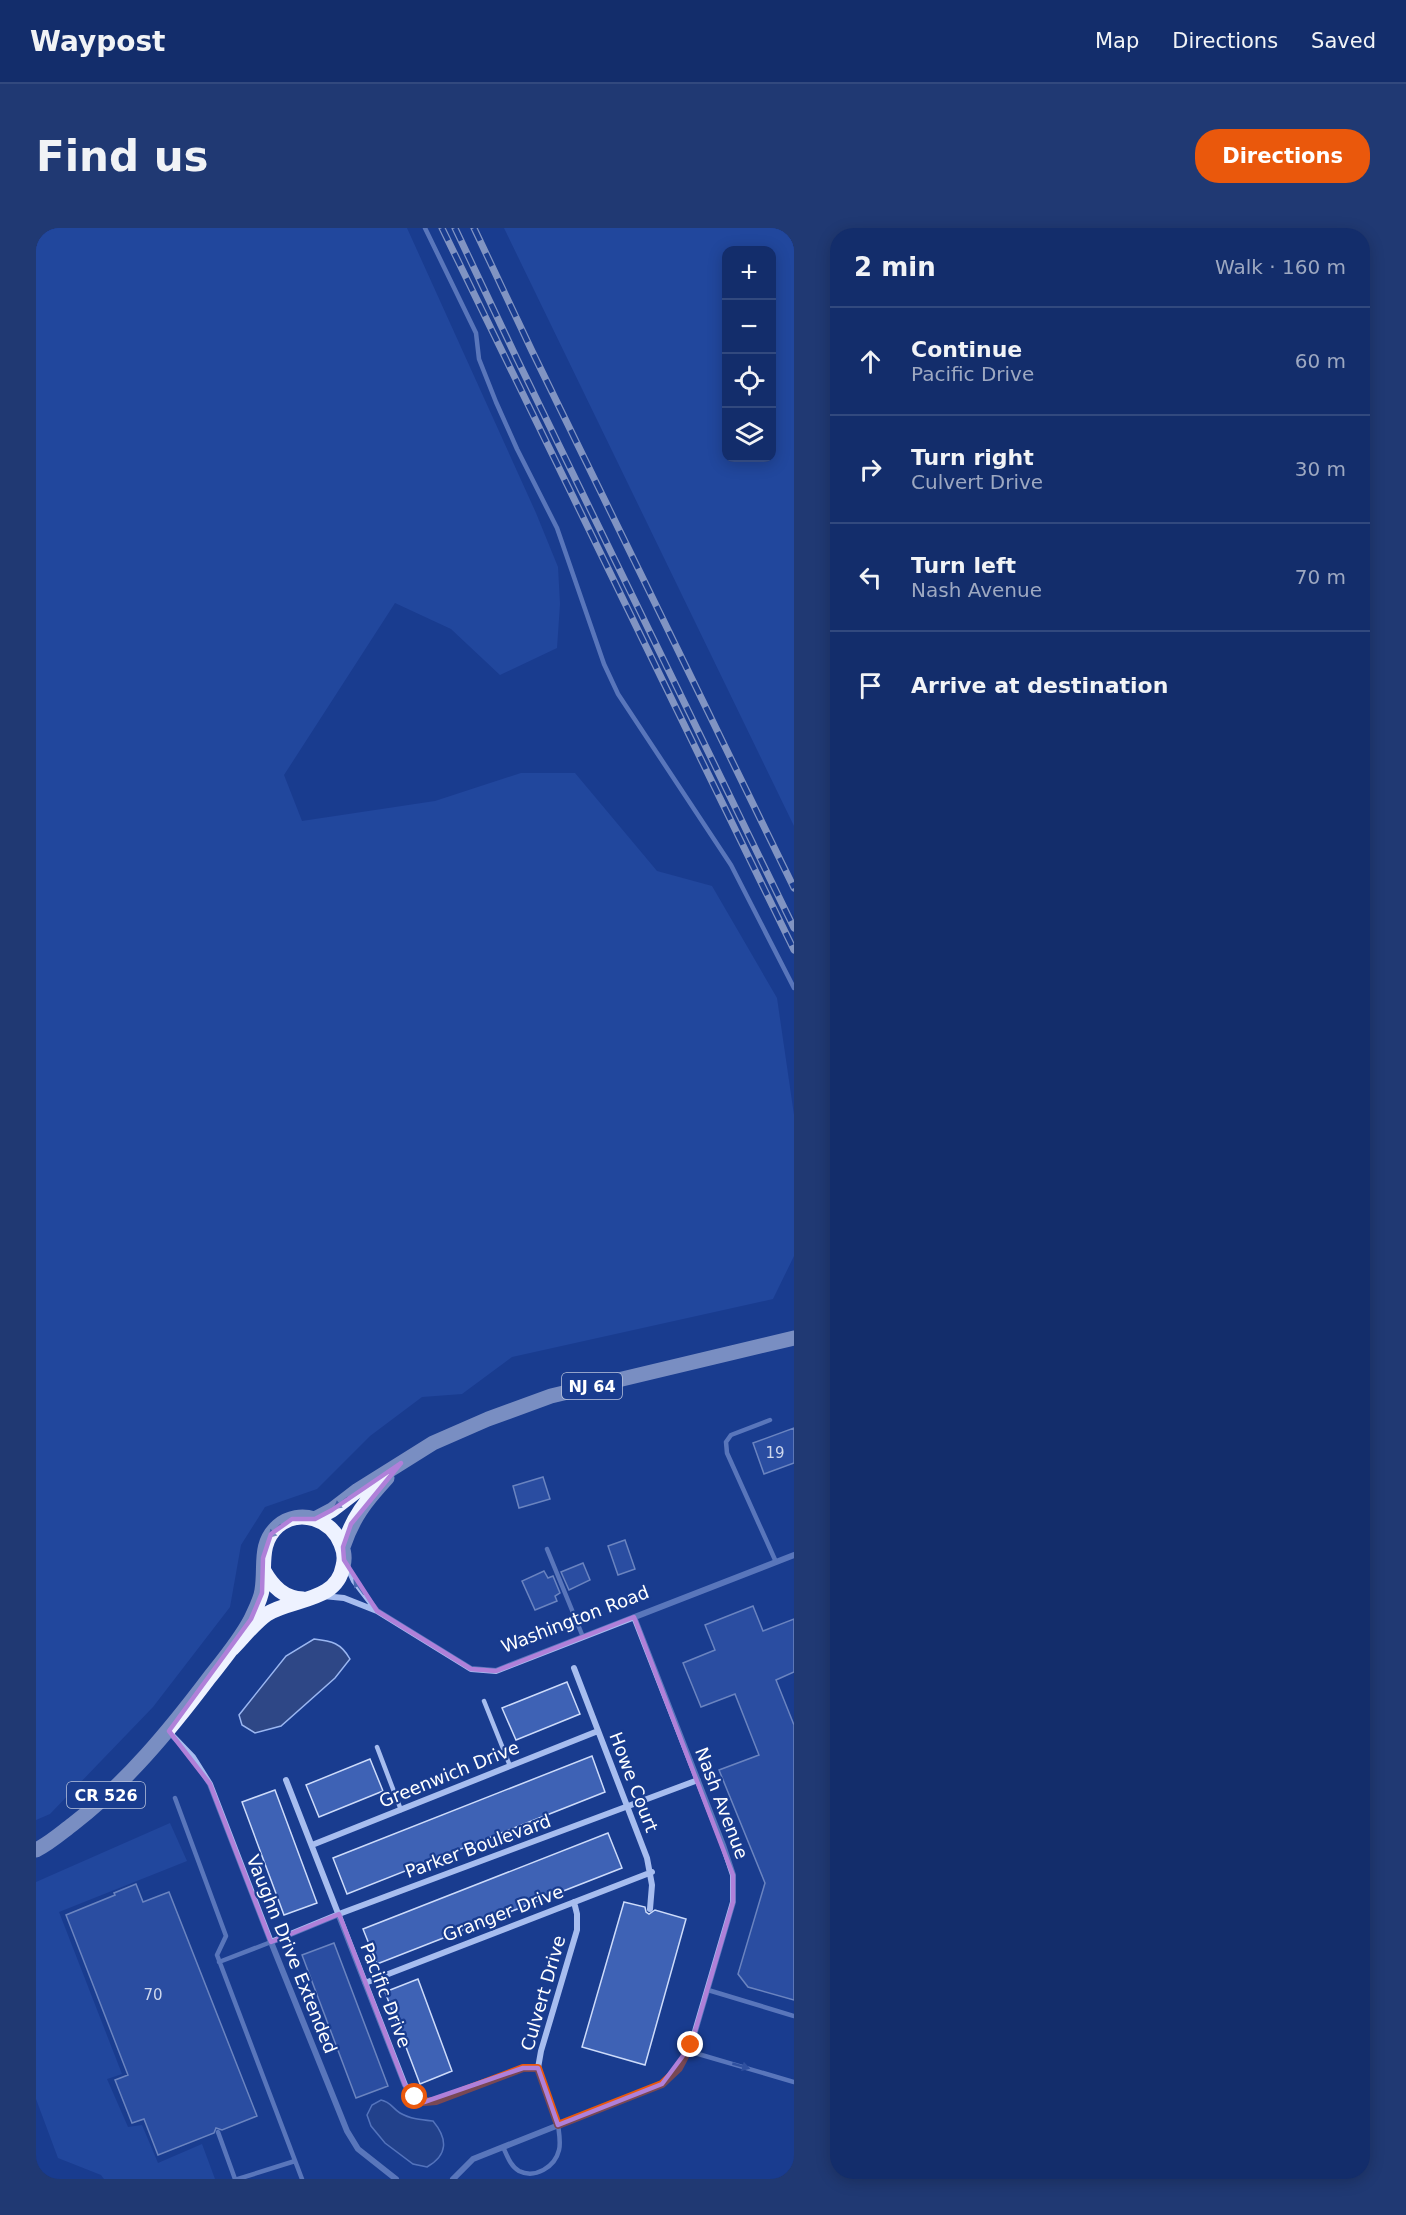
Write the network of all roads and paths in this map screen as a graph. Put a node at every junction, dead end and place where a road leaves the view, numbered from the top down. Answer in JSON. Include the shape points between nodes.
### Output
{"nodes":[{"id":1,"x":425,"y":228,"type":"edge"},
{"id":2,"x":794,"y":988,"type":"edge"},
{"id":3,"x":794,"y":1338,"type":"edge"},
{"id":4,"x":770,"y":1420,"type":"dead end"},
{"id":5,"x":401,"y":1463,"type":"junction"},
{"id":6,"x":315,"y":1519,"type":"junction"},
{"id":7,"x":547,"y":1549,"type":"dead end"},
{"id":8,"x":344,"y":1554,"type":"junction"},
{"id":9,"x":794,"y":1555,"type":"edge"},
{"id":10,"x":776,"y":1562,"type":"junction"},
{"id":11,"x":264,"y":1571,"type":"junction"},
{"id":12,"x":314,"y":1597,"type":"junction"},
{"id":13,"x":377,"y":1611,"type":"junction"},
{"id":14,"x":634,"y":1617,"type":"junction"},
{"id":15,"x":583,"y":1637,"type":"junction"},
{"id":16,"x":232,"y":1649,"type":"junction"},
{"id":17,"x":574,"y":1668,"type":"dead end"},
{"id":18,"x":484,"y":1701,"type":"dead end"},
{"id":19,"x":169,"y":1731,"type":"junction"},
{"id":20,"x":598,"y":1731,"type":"junction"},
{"id":21,"x":377,"y":1747,"type":"dead end"},
{"id":22,"x":510,"y":1766,"type":"junction"},
{"id":23,"x":286,"y":1780,"type":"dead end"},
{"id":24,"x":698,"y":1780,"type":"junction"},
{"id":25,"x":175,"y":1798,"type":"dead end"},
{"id":26,"x":627,"y":1807,"type":"junction"},
{"id":27,"x":401,"y":1810,"type":"junction"},
{"id":28,"x":312,"y":1845,"type":"junction"},
{"id":29,"x":36,"y":1850,"type":"edge"},
{"id":30,"x":651,"y":1872,"type":"junction"},
{"id":31,"x":574,"y":1902,"type":"junction"},
{"id":32,"x":650,"y":1909,"type":"dead end"},
{"id":33,"x":339,"y":1914,"type":"junction"},
{"id":34,"x":270,"y":1942,"type":"junction"},
{"id":35,"x":219,"y":1962,"type":"junction"},
{"id":36,"x":366,"y":1983,"type":"junction"},
{"id":37,"x":708,"y":1990,"type":"junction"},
{"id":38,"x":794,"y":2016,"type":"edge"},
{"id":39,"x":688,"y":2051,"type":"junction"},
{"id":40,"x":538,"y":2068,"type":"junction"},
{"id":41,"x":794,"y":2082,"type":"edge"},
{"id":42,"x":558,"y":2125,"type":"junction"},
{"id":43,"x":218,"y":2132,"type":"dead end"},
{"id":44,"x":503,"y":2147,"type":"junction"},
{"id":45,"x":295,"y":2161,"type":"junction"},
{"id":46,"x":237,"y":2179,"type":"edge"},
{"id":47,"x":302,"y":2179,"type":"edge"},
{"id":48,"x":396,"y":2179,"type":"edge"},
{"id":49,"x":453,"y":2179,"type":"edge"}],
"edges":[{"from":1,"to":2,"type":"lane","via":[[476,333],[479,358],[496,402],[557,528],[613,684],[731,865]]},
{"from":3,"to":5,"type":"main road","number":"NJ 64","via":[[551,1396],[433,1443]]},
{"from":4,"to":10,"type":"lane","via":[[731,1435],[726,1442],[727,1453]]},
{"from":5,"to":6,"type":"main road","number":"NJ 64","one_way":true},
{"from":5,"to":8,"type":"main road","number":"NJ 64","via":[[351,1524]]},
{"from":6,"to":8,"type":"main road","via":[[338,1535]]},
{"from":6,"to":11,"type":"main road","name":"Washington Road","number":"CR 526","one_way":true,"via":[[292,1519],[271,1533],[264,1545]]},
{"from":7,"to":15,"type":"lane"},
{"from":8,"to":12,"type":"main road","via":[[337,1581]]},
{"from":13,"to":8,"type":"street","name":"Washington Road","one_way":true,"via":[[354,1581]]},
{"from":9,"to":10,"type":"street","name":"Washington Road"},
{"from":10,"to":14,"type":"street","name":"Washington Road"},
{"from":11,"to":12,"type":"main road","via":[[281,1593],[294,1598]]},
{"from":11,"to":16,"type":"main road","name":"Washington Road","number":"CR 526","via":[[262,1593]]},
{"from":12,"to":13,"type":"street","name":"Washington Road","via":[[344,1598]]},
{"from":12,"to":16,"type":"main road","name":"Washington Road","number":"CR 526","via":[[266,1615]]},
{"from":13,"to":15,"type":"street","name":"Washington Road","via":[[471,1670],[496,1671]]},
{"from":14,"to":15,"type":"street","name":"Washington Road"},
{"from":14,"to":24,"type":"street","name":"Nash Avenue"},
{"from":16,"to":19,"type":"main road","name":"Washington Road","number":"CR 526"},
{"from":17,"to":20,"type":"street","name":"Howe Court"},
{"from":18,"to":22,"type":"lane"},
{"from":19,"to":29,"type":"main road","name":"Washington Road","number":"CR 526","via":[[96,1806]]},
{"from":19,"to":34,"type":"street","name":"Vaughn Drive Extended","via":[[210,1784]]},
{"from":20,"to":22,"type":"street","name":"Greenwich Drive"},
{"from":20,"to":26,"type":"street","name":"Howe Court"},
{"from":21,"to":27,"type":"lane"},
{"from":22,"to":27,"type":"street","name":"Greenwich Drive"},
{"from":23,"to":28,"type":"street","name":"Pacific Drive"},
{"from":24,"to":26,"type":"street","name":"Parker Boulevard"},
{"from":24,"to":37,"type":"street","name":"Nash Avenue","via":[[732,1875],[734,1902]]},
{"from":25,"to":35,"type":"lane","via":[[226,1936],[217,1955]]},
{"from":26,"to":30,"type":"street","name":"Howe Court"},
{"from":26,"to":33,"type":"street","name":"Parker Boulevard"},
{"from":27,"to":28,"type":"street","name":"Greenwich Drive"},
{"from":28,"to":33,"type":"street","name":"Pacific Drive"},
{"from":30,"to":31,"type":"street","name":"Granger Drive"},
{"from":30,"to":32,"type":"street","name":"Howe Court"},
{"from":31,"to":36,"type":"street","name":"Granger Drive"},
{"from":31,"to":40,"type":"street","name":"Culvert Drive","via":[[577,1930]]},
{"from":33,"to":34,"type":"street","name":"Parker Boulevard"},
{"from":33,"to":36,"type":"street","name":"Pacific Drive"},
{"from":34,"to":35,"type":"lane"},
{"from":34,"to":48,"type":"street","name":"Vaughn Drive Extended","via":[[347,2131],[358,2149]]},
{"from":35,"to":45,"type":"lane"},
{"from":36,"to":40,"type":"street","name":"Pacific Drive","via":[[405,2085],[424,2102],[523,2068]]},
{"from":37,"to":38,"type":"lane"},
{"from":37,"to":39,"type":"street","name":"Nash Avenue"},
{"from":39,"to":41,"type":"lane","one_way":true},
{"from":39,"to":42,"type":"street","name":"Nash Avenue","via":[[679,2068],[662,2084]]},
{"from":40,"to":42,"type":"street","name":"Culvert Drive"},
{"from":42,"to":44,"type":"street","name":"Nash Avenue"},
{"from":42,"to":44,"type":"lane","via":[[559,2149],[553,2163],[541,2173],[518,2171]]},
{"from":43,"to":46,"type":"lane"},
{"from":44,"to":49,"type":"street","name":"Nash Avenue","via":[[474,2159]]},
{"from":45,"to":46,"type":"lane"},
{"from":45,"to":47,"type":"lane"}]}
